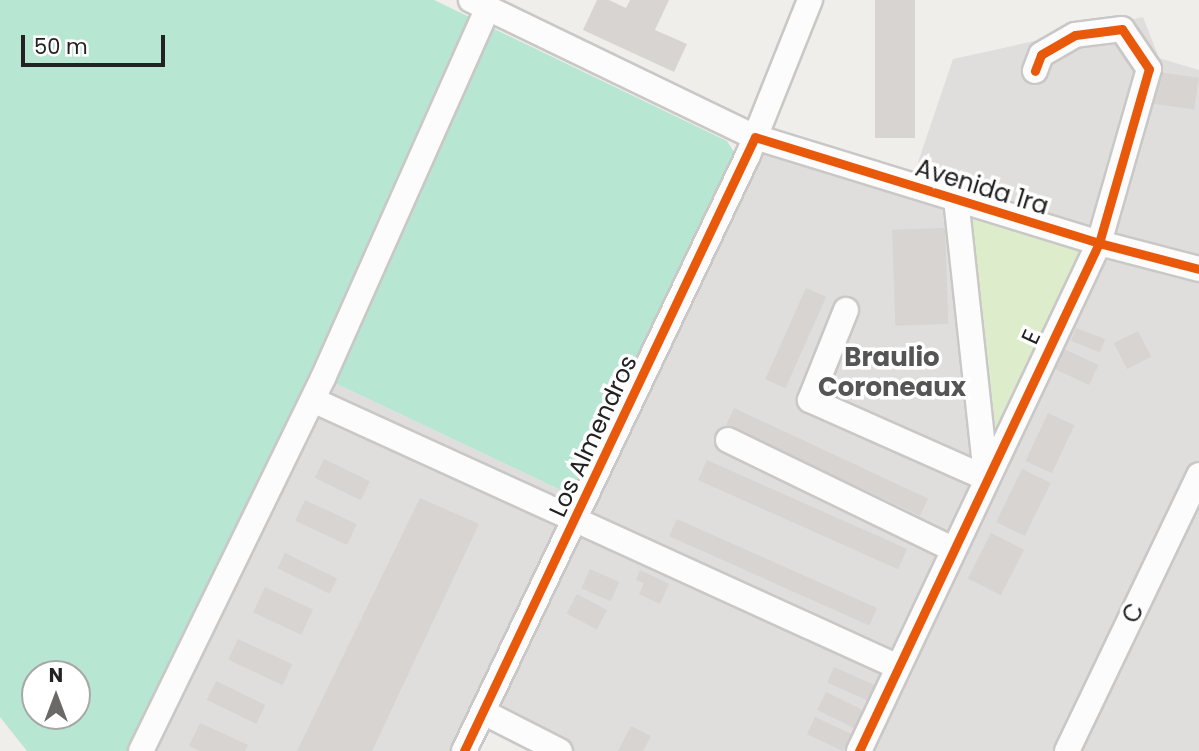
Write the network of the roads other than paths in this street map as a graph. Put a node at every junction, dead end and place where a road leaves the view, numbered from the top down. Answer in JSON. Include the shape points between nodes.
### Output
{"nodes":[{"id":1,"x":810,"y":0,"type":"edge"},
{"id":2,"x":480,"y":4,"type":"edge"},
{"id":3,"x":1035,"y":71,"type":"dead end"},
{"id":4,"x":755,"y":137,"type":"junction"},
{"id":5,"x":956,"y":199,"type":"junction"},
{"id":6,"x":1099,"y":243,"type":"junction"},
{"id":7,"x":1199,"y":269,"type":"edge"},
{"id":8,"x":846,"y":310,"type":"dead end"},
{"id":9,"x":318,"y":389,"type":"junction"},
{"id":10,"x":728,"y":440,"type":"dead end"},
{"id":11,"x":1199,"y":475,"type":"edge"},
{"id":12,"x":986,"y":478,"type":"junction"},
{"id":13,"x":575,"y":519,"type":"junction"},
{"id":14,"x":952,"y":549,"type":"junction"},
{"id":15,"x":898,"y":667,"type":"junction"},
{"id":16,"x":483,"y":712,"type":"junction"},
{"id":17,"x":141,"y":751,"type":"edge"},
{"id":18,"x":464,"y":751,"type":"edge"},
{"id":19,"x":560,"y":751,"type":"edge"},
{"id":20,"x":859,"y":751,"type":"edge"},
{"id":21,"x":1067,"y":751,"type":"edge"}],
"edges":[{"from":1,"to":4,"type":"street","name":"Los Almendros"},
{"from":2,"to":4,"type":"street","name":"Avenida 1ra"},
{"from":2,"to":9,"type":"street"},
{"from":3,"to":6,"type":"street","name":"E","via":[[1041,55],[1075,35],[1122,29],[1149,69]]},
{"from":4,"to":5,"type":"street","name":"Avenida 1ra"},
{"from":4,"to":13,"type":"street","name":"Los Almendros"},
{"from":5,"to":6,"type":"street","name":"Avenida 1ra"},
{"from":5,"to":12,"type":"street"},
{"from":6,"to":7,"type":"street","name":"Avenida 1ra"},
{"from":6,"to":12,"type":"street","name":"E"},
{"from":8,"to":12,"type":"street","via":[[810,400]]},
{"from":9,"to":13,"type":"street"},
{"from":9,"to":17,"type":"street"},
{"from":10,"to":14,"type":"street"},
{"from":11,"to":21,"type":"street","name":"C"},
{"from":12,"to":14,"type":"street","name":"E"},
{"from":13,"to":15,"type":"street"},
{"from":13,"to":16,"type":"street","name":"Los Almendros"},
{"from":14,"to":15,"type":"street","name":"E"},
{"from":15,"to":20,"type":"street","name":"E"},
{"from":16,"to":18,"type":"street","name":"Los Almendros"},
{"from":16,"to":19,"type":"street"}]}
